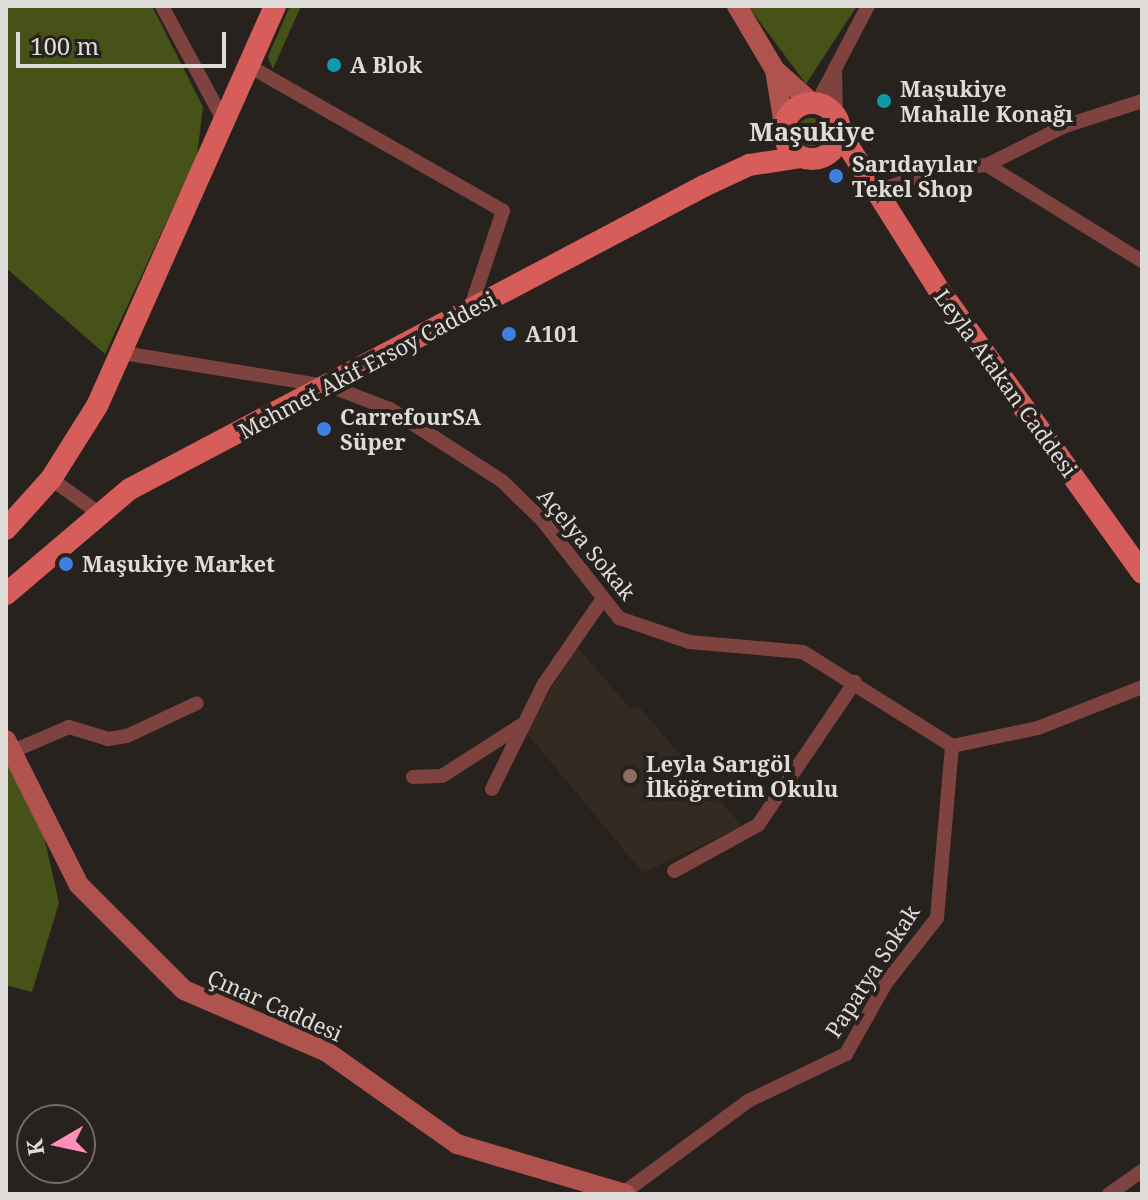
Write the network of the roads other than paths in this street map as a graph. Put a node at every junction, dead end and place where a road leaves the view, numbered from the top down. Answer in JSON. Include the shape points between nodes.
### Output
{"nodes":[{"id":1,"x":162,"y":6,"type":"edge"},
{"id":2,"x":275,"y":6,"type":"edge"},
{"id":3,"x":737,"y":6,"type":"edge"},
{"id":4,"x":868,"y":6,"type":"edge"},
{"id":5,"x":835,"y":63,"type":"junction"},
{"id":6,"x":249,"y":66,"type":"junction"},
{"id":7,"x":775,"y":70,"type":"junction"},
{"id":8,"x":1142,"y":101,"type":"edge"},
{"id":9,"x":815,"y":103,"type":"junction"},
{"id":10,"x":224,"y":121,"type":"junction"},
{"id":11,"x":838,"y":125,"type":"junction"},
{"id":12,"x":784,"y":130,"type":"junction"},
{"id":13,"x":824,"y":156,"type":"junction"},
{"id":14,"x":801,"y":157,"type":"junction"},
{"id":15,"x":749,"y":165,"type":"junction"},
{"id":16,"x":987,"y":165,"type":"junction"},
{"id":17,"x":874,"y":192,"type":"junction"},
{"id":18,"x":1142,"y":261,"type":"edge"},
{"id":19,"x":469,"y":312,"type":"junction"},
{"id":20,"x":123,"y":353,"type":"junction"},
{"id":21,"x":332,"y":387,"type":"junction"},
{"id":22,"x":51,"y":479,"type":"junction"},
{"id":23,"x":96,"y":511,"type":"junction"},
{"id":24,"x":6,"y":529,"type":"edge"},
{"id":25,"x":1142,"y":573,"type":"edge"},
{"id":26,"x":6,"y":594,"type":"edge"},
{"id":27,"x":602,"y":600,"type":"junction"},
{"id":28,"x":855,"y":682,"type":"junction"},
{"id":29,"x":1142,"y":687,"type":"edge"},
{"id":30,"x":197,"y":703,"type":"dead end"},
{"id":31,"x":520,"y":726,"type":"junction"},
{"id":32,"x":9,"y":745,"type":"edge"},
{"id":33,"x":952,"y":746,"type":"junction"},
{"id":34,"x":413,"y":777,"type":"dead end"},
{"id":35,"x":492,"y":789,"type":"dead end"},
{"id":36,"x":674,"y":871,"type":"dead end"},
{"id":37,"x":1142,"y":1171,"type":"edge"},
{"id":38,"x":624,"y":1194,"type":"edge"},
{"id":39,"x":1109,"y":1194,"type":"edge"}],
"edges":[{"from":1,"to":10,"type":"street"},
{"from":2,"to":6,"type":"main road"},
{"from":3,"to":7,"type":"street"},
{"from":4,"to":5,"type":"street"},
{"from":5,"to":9,"type":"street"},
{"from":5,"to":11,"type":"street"},
{"from":6,"to":10,"type":"main road"},
{"from":6,"to":19,"type":"street","via":[[503,211]]},
{"from":7,"to":9,"type":"street"},
{"from":7,"to":12,"type":"street"},
{"from":8,"to":16,"type":"street","via":[[1065,126]]},
{"from":9,"to":11,"type":"main road"},
{"from":9,"to":12,"type":"main road","via":[[794,109]]},
{"from":10,"to":20,"type":"main road"},
{"from":11,"to":13,"type":"main road"},
{"from":11,"to":17,"type":"main road"},
{"from":12,"to":14,"type":"main road"},
{"from":12,"to":15,"type":"main road"},
{"from":13,"to":14,"type":"main road"},
{"from":13,"to":17,"type":"main road"},
{"from":14,"to":15,"type":"main road"},
{"from":15,"to":19,"type":"main road","name":"Mehmet Akif Ersoy Caddesi"},
{"from":16,"to":17,"type":"street","via":[[941,169]]},
{"from":16,"to":18,"type":"street"},
{"from":17,"to":25,"type":"main road","name":"Leyla Atakan Caddesi"},
{"from":19,"to":21,"type":"main road","name":"Mehmet Akif Ersoy Caddesi"},
{"from":20,"to":21,"type":"street","name":"Açelya Sokak"},
{"from":20,"to":22,"type":"main road"},
{"from":21,"to":23,"type":"main road","name":"Mehmet Akif Ersoy Caddesi"},
{"from":21,"to":27,"type":"street","name":"Açelya Sokak","via":[[423,426],[481,464],[542,520]]},
{"from":22,"to":23,"type":"street"},
{"from":22,"to":24,"type":"main road"},
{"from":23,"to":26,"type":"main road","name":"Mehmet Akif Ersoy Caddesi"},
{"from":27,"to":28,"type":"street","name":"Açelya Sokak","via":[[619,618],[655,634],[803,652]]},
{"from":27,"to":31,"type":"street"},
{"from":28,"to":33,"type":"street","name":"Açelya Sokak"},
{"from":28,"to":36,"type":"street","via":[[758,825]]},
{"from":29,"to":33,"type":"street","via":[[1038,728]]},
{"from":30,"to":32,"type":"street","via":[[127,736],[108,739],[69,727]]},
{"from":31,"to":34,"type":"street","via":[[442,776]]},
{"from":31,"to":35,"type":"street"},
{"from":32,"to":38,"type":"street","name":"Çınar Caddesi","via":[[79,885],[184,990],[327,1052],[457,1144]]},
{"from":33,"to":38,"type":"street","name":"Papatya Sokak","via":[[937,918],[886,983],[846,1054],[748,1101]]},
{"from":37,"to":39,"type":"street"}]}
